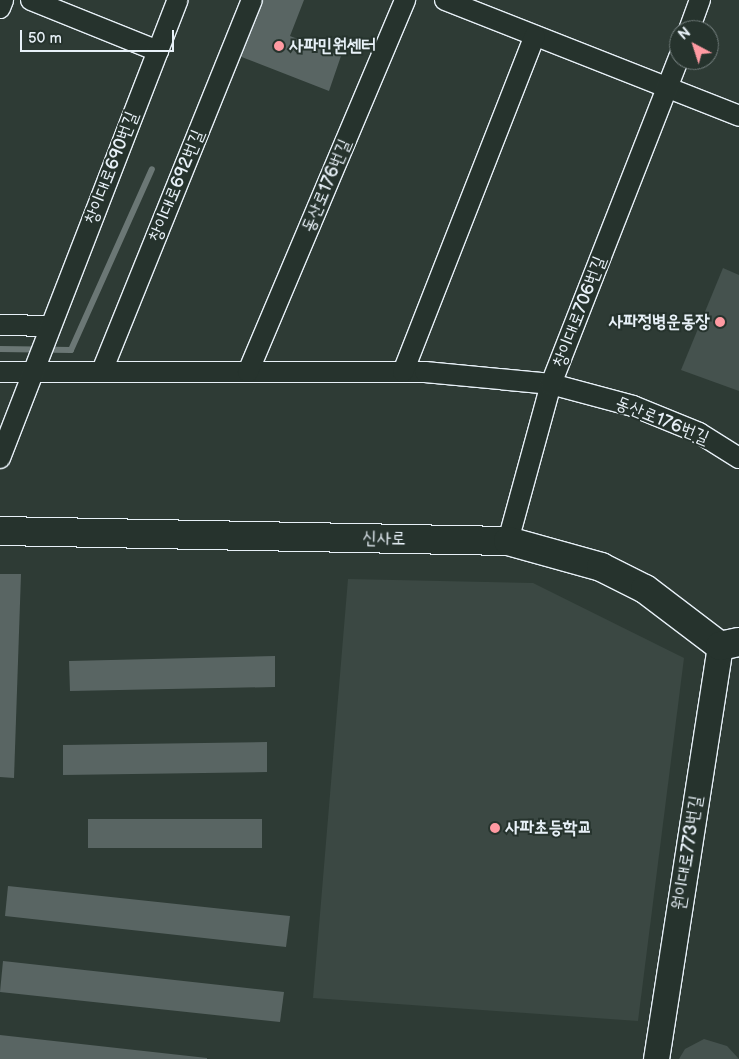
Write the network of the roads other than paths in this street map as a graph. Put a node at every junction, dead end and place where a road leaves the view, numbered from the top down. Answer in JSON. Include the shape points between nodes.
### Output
{"nodes":[{"id":1,"x":3,"y":0,"type":"edge"},
{"id":2,"x":31,"y":0,"type":"edge"},
{"id":3,"x":178,"y":0,"type":"edge"},
{"id":4,"x":252,"y":0,"type":"edge"},
{"id":5,"x":405,"y":0,"type":"edge"},
{"id":6,"x":445,"y":0,"type":"edge"},
{"id":7,"x":700,"y":0,"type":"edge"},
{"id":8,"x":0,"y":8,"type":"edge"},
{"id":9,"x":693,"y":20,"type":"edge"},
{"id":10,"x":535,"y":36,"type":"junction"},
{"id":11,"x":158,"y":51,"type":"junction"},
{"id":12,"x":674,"y":70,"type":"edge"},
{"id":13,"x":668,"y":88,"type":"junction"},
{"id":14,"x":739,"y":116,"type":"edge"},
{"id":15,"x":0,"y":325,"type":"edge"},
{"id":16,"x":48,"y":331,"type":"junction"},
{"id":17,"x":35,"y":367,"type":"junction"},
{"id":18,"x":102,"y":371,"type":"junction"},
{"id":19,"x":0,"y":372,"type":"edge"},
{"id":20,"x":248,"y":372,"type":"junction"},
{"id":21,"x":402,"y":372,"type":"junction"},
{"id":22,"x":552,"y":384,"type":"junction"},
{"id":23,"x":0,"y":458,"type":"edge"},
{"id":24,"x":739,"y":458,"type":"edge"},
{"id":25,"x":0,"y":531,"type":"edge"},
{"id":26,"x":508,"y":541,"type":"junction"},
{"id":27,"x":729,"y":644,"type":"edge"},
{"id":28,"x":656,"y":1059,"type":"edge"}],
"edges":[{"from":1,"to":8,"type":"street"},
{"from":2,"to":11,"type":"street"},
{"from":3,"to":11,"type":"street","name":"창이대로690번길"},
{"from":4,"to":18,"type":"street","name":"창이대로692번길"},
{"from":5,"to":20,"type":"street","name":"동산로176번길"},
{"from":6,"to":10,"type":"street"},
{"from":7,"to":9,"type":"street"},
{"from":10,"to":13,"type":"street"},
{"from":10,"to":21,"type":"street"},
{"from":11,"to":16,"type":"street","name":"창이대로690번길"},
{"from":12,"to":13,"type":"street","name":"창이대로706번길"},
{"from":13,"to":14,"type":"street"},
{"from":13,"to":22,"type":"street","name":"창이대로706번길"},
{"from":15,"to":16,"type":"street"},
{"from":16,"to":17,"type":"street","name":"창이대로690번길"},
{"from":17,"to":18,"type":"street","name":"동산로176번길"},
{"from":17,"to":19,"type":"street","name":"동산로176번길"},
{"from":17,"to":23,"type":"street"},
{"from":18,"to":20,"type":"street","name":"동산로176번길"},
{"from":20,"to":21,"type":"street","name":"동산로176번길"},
{"from":21,"to":22,"type":"street","name":"동산로176번길"},
{"from":22,"to":24,"type":"street","name":"동산로176번길","via":[[633,406],[699,433]]},
{"from":22,"to":26,"type":"street","name":"창이대로706번길"},
{"from":25,"to":26,"type":"main road","name":"신사로"},
{"from":26,"to":27,"type":"main road","name":"신사로","via":[[610,572],[645,589]]},
{"from":27,"to":28,"type":"street","name":"원이대로773번길"}]}
